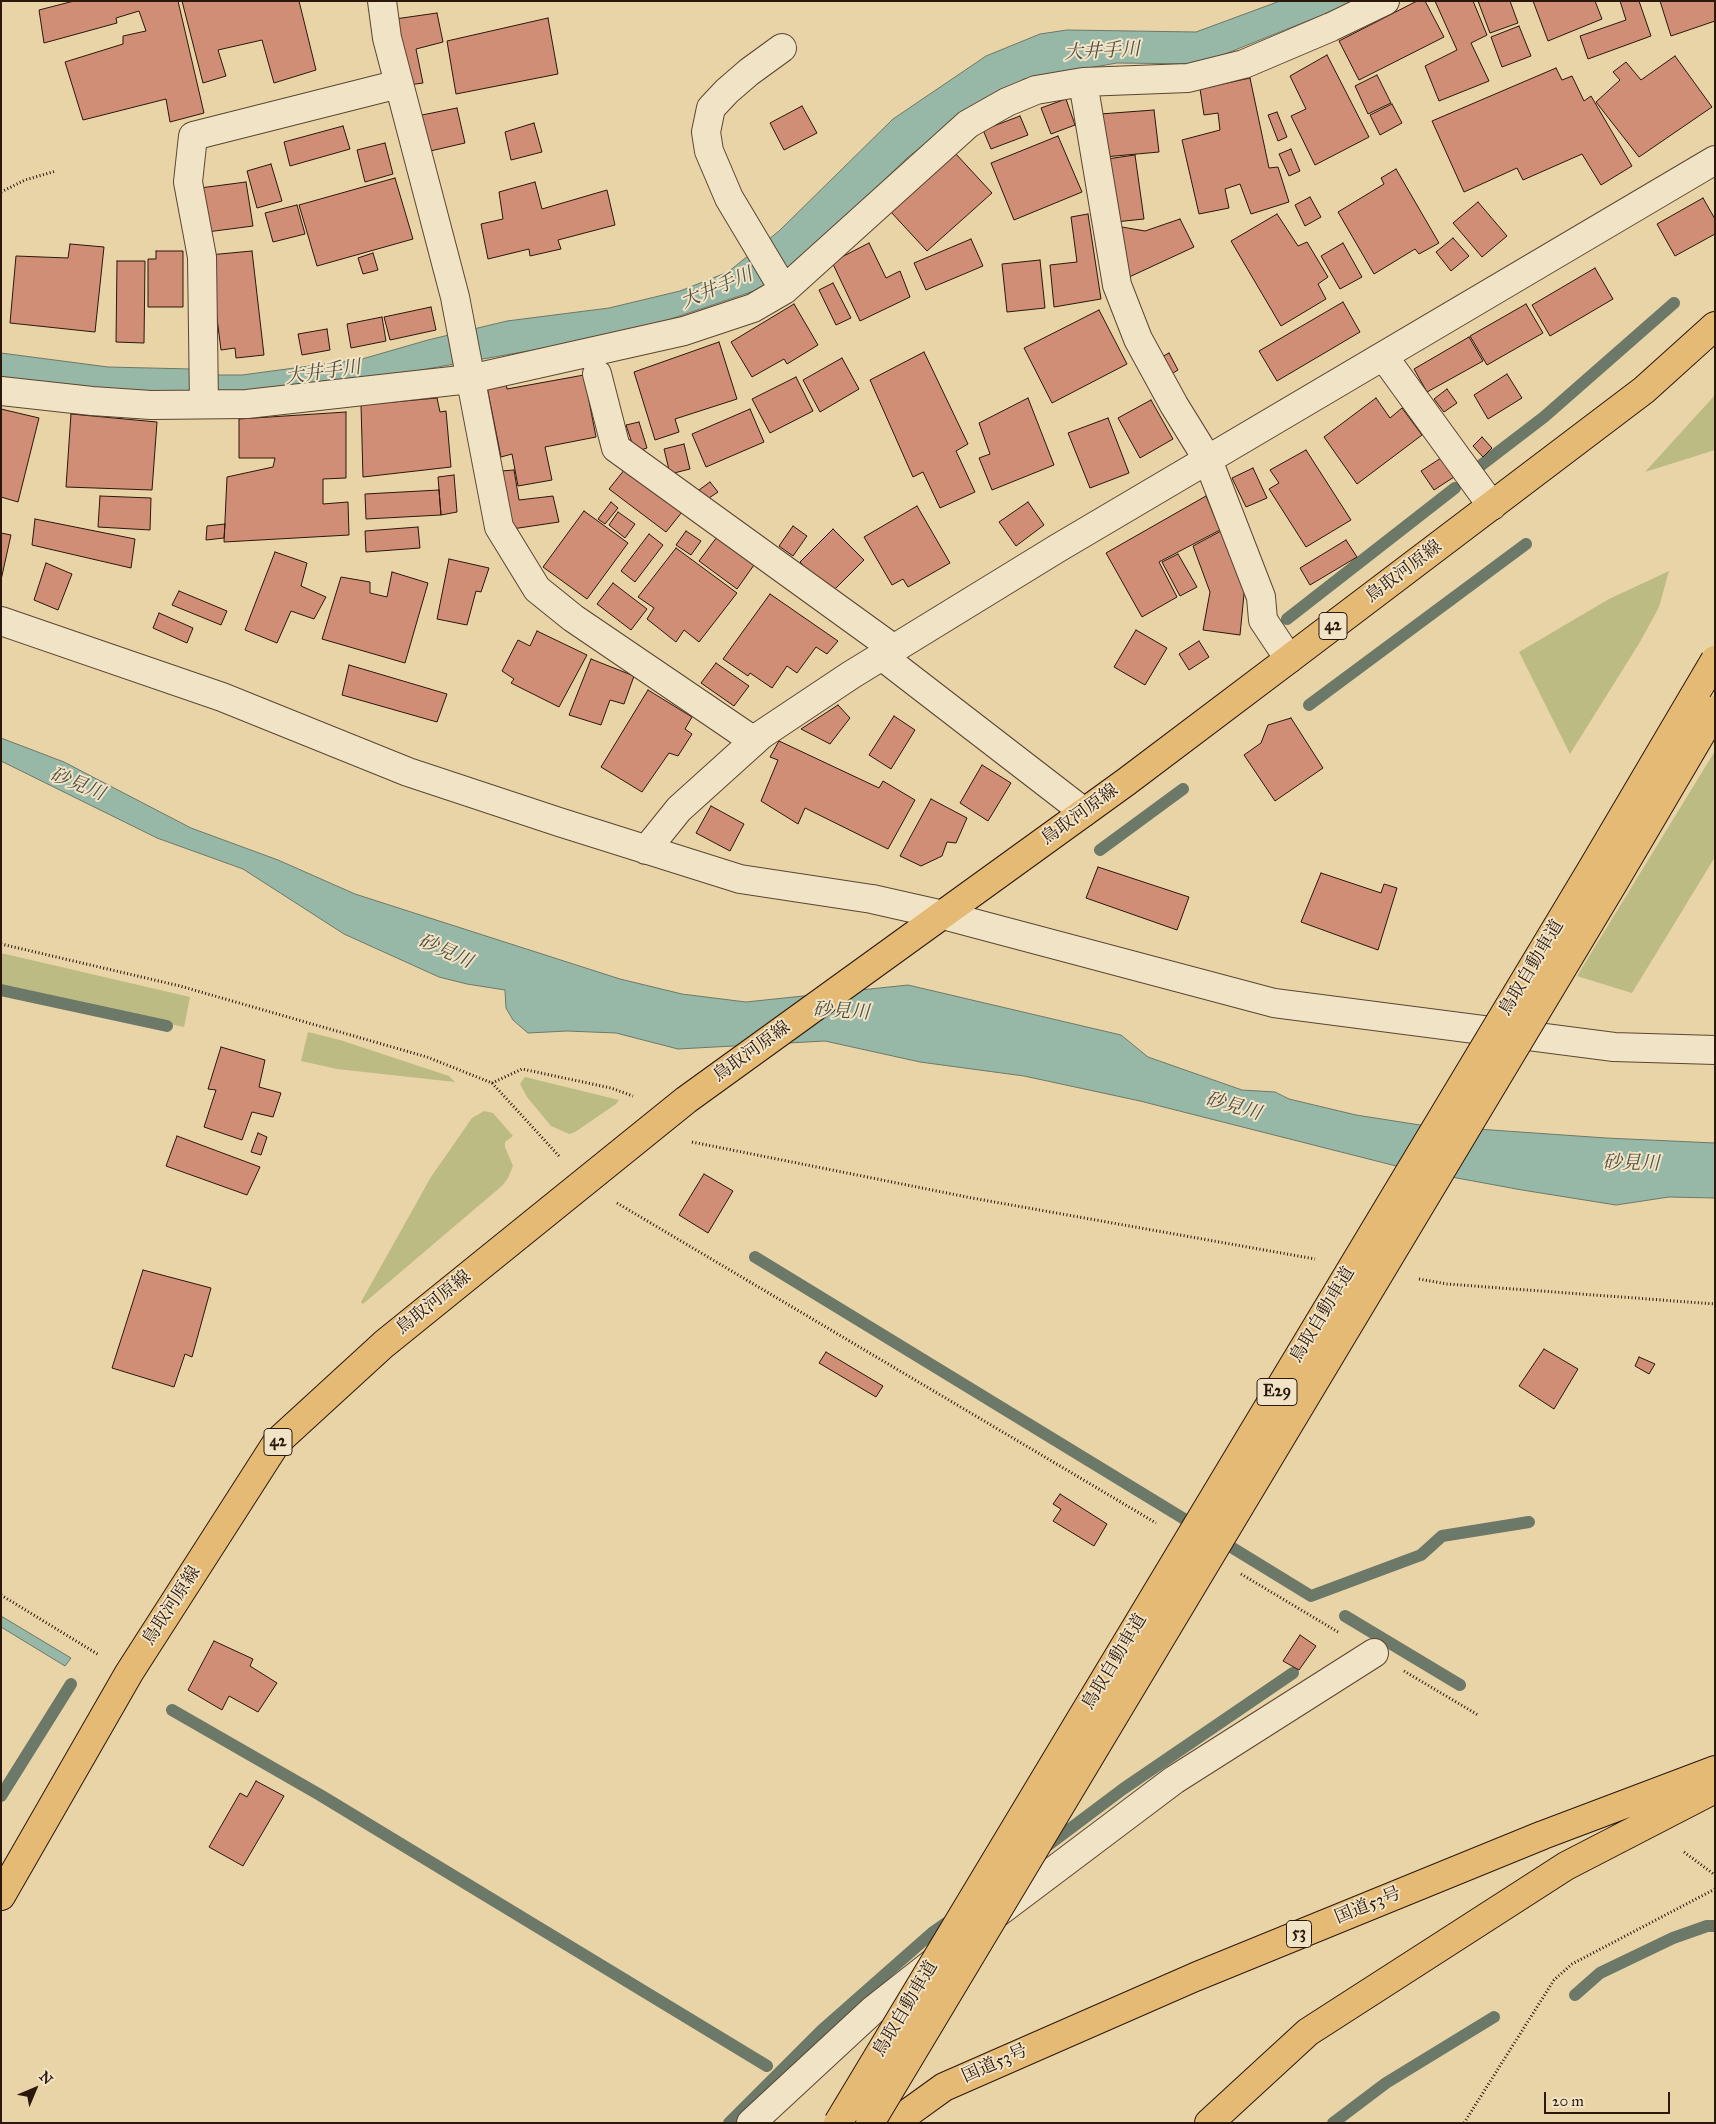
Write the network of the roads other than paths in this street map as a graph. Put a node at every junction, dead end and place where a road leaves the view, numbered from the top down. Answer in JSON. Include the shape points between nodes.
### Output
{"nodes":[{"id":1,"x":382,"y":1,"type":"edge"},
{"id":2,"x":1385,"y":1,"type":"edge"},
{"id":3,"x":782,"y":48,"type":"dead end"},
{"id":4,"x":1083,"y":82,"type":"junction"},
{"id":5,"x":399,"y":84,"type":"junction"},
{"id":6,"x":1715,"y":160,"type":"edge"},
{"id":7,"x":781,"y":285,"type":"junction"},
{"id":8,"x":1715,"y":326,"type":"edge"},
{"id":9,"x":1384,"y":357,"type":"junction"},
{"id":10,"x":469,"y":374,"type":"junction"},
{"id":11,"x":597,"y":374,"type":"dead end"},
{"id":12,"x":1,"y":391,"type":"edge"},
{"id":13,"x":204,"y":404,"type":"junction"},
{"id":14,"x":1208,"y":460,"type":"junction"},
{"id":15,"x":1492,"y":506,"type":"junction"},
{"id":16,"x":1,"y":621,"type":"edge"},
{"id":17,"x":888,"y":653,"type":"junction"},
{"id":18,"x":1289,"y":659,"type":"junction"},
{"id":19,"x":1715,"y":660,"type":"edge"},
{"id":20,"x":1715,"y":710,"type":"edge"},
{"id":21,"x":754,"y":742,"type":"junction"},
{"id":22,"x":1084,"y":812,"type":"junction"},
{"id":23,"x":646,"y":850,"type":"junction"},
{"id":24,"x":943,"y":915,"type":"junction"},
{"id":25,"x":1715,"y":1050,"type":"edge"},
{"id":26,"x":1374,"y":1653,"type":"road end"},
{"id":27,"x":1715,"y":1770,"type":"edge"},
{"id":28,"x":1715,"y":1788,"type":"edge"},
{"id":29,"x":1,"y":1896,"type":"edge"},
{"id":30,"x":752,"y":2123,"type":"edge"},
{"id":31,"x":838,"y":2123,"type":"edge"},
{"id":32,"x":870,"y":2123,"type":"edge"},
{"id":33,"x":894,"y":2123,"type":"edge"},
{"id":34,"x":1209,"y":2123,"type":"edge"}],
"edges":[{"from":1,"to":5,"type":"street","via":[[387,38]]},
{"from":2,"to":4,"type":"street","via":[[1244,64],[1188,78]]},
{"from":3,"to":7,"type":"street","via":[[749,72],[711,108],[706,132],[709,151],[729,198]]},
{"from":4,"to":7,"type":"street","via":[[1036,90],[968,124]]},
{"from":4,"to":14,"type":"street","via":[[1117,285],[1138,339]]},
{"from":5,"to":10,"type":"street","via":[[462,326]]},
{"from":5,"to":13,"type":"street","via":[[193,136],[188,182],[202,257]]},
{"from":6,"to":9,"type":"street"},
{"from":7,"to":10,"type":"street","via":[[752,308],[684,331]]},
{"from":8,"to":15,"type":"main road","name":"鳥取河原線","number":"42","via":[[1644,390]]},
{"from":9,"to":14,"type":"street"},
{"from":9,"to":15,"type":"street"},
{"from":10,"to":13,"type":"street","via":[[247,404]]},
{"from":10,"to":21,"type":"street","via":[[499,527],[537,589],[573,618]]},
{"from":11,"to":17,"type":"street","via":[[616,448]]},
{"from":12,"to":13,"type":"street","via":[[102,402]]},
{"from":14,"to":17,"type":"street"},
{"from":14,"to":18,"type":"street","via":[[1262,597],[1263,620]]},
{"from":15,"to":18,"type":"main road","name":"鳥取河原線","number":"42"},
{"from":16,"to":23,"type":"street","via":[[222,697],[408,772]]},
{"from":17,"to":21,"type":"street"},
{"from":17,"to":22,"type":"street"},
{"from":18,"to":22,"type":"main road","name":"鳥取河原線","number":"42"},
{"from":19,"to":31,"type":"main road","name":"鳥取自動車道","number":"E29","bridge":true},
{"from":20,"to":32,"type":"main road","name":"鳥取自動車道","number":"E29","bridge":true},
{"from":21,"to":23,"type":"street","via":[[679,809]]},
{"from":22,"to":24,"type":"main road","name":"鳥取河原線","number":"42"},
{"from":23,"to":24,"type":"street","via":[[740,878],[872,899]]},
{"from":24,"to":25,"type":"street","via":[[1274,1003],[1614,1047]]},
{"from":24,"to":29,"type":"main road","name":"鳥取河原線","number":"42","via":[[678,1106],[384,1344],[277,1442],[129,1673]]},
{"from":26,"to":30,"type":"street","via":[[1174,1780],[1045,1876],[873,2010]]},
{"from":27,"to":33,"type":"main road","name":"国道53号","number":"53","via":[[1543,1835],[1195,1976],[944,2087]]},
{"from":28,"to":34,"type":"main road","via":[[1566,1866],[1308,2032]]}]}
